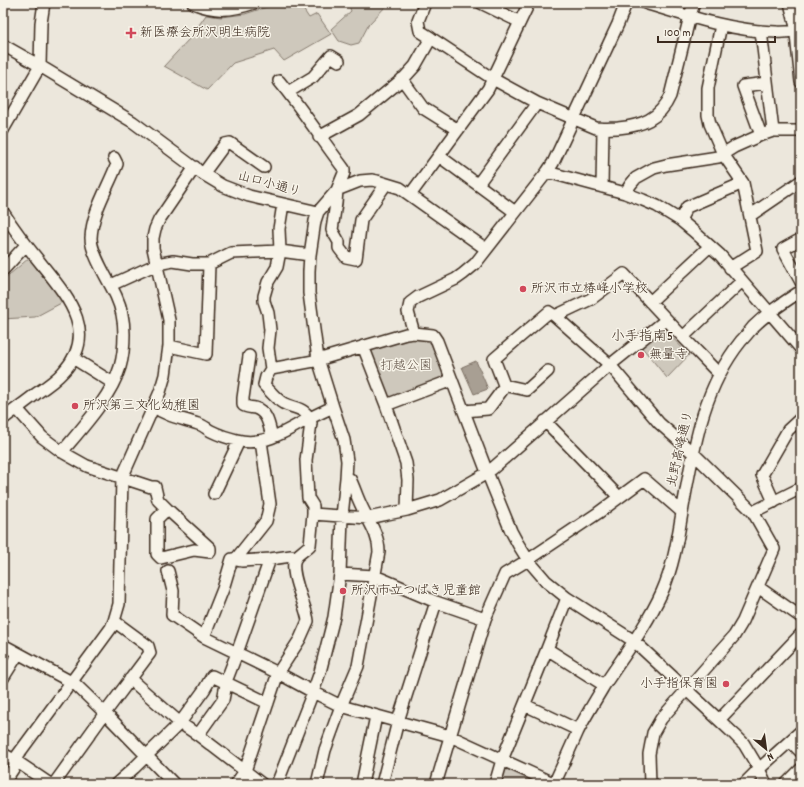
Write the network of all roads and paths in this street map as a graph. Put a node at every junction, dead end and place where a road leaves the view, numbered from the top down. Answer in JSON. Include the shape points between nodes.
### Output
{"nodes":[{"id":1,"x":44,"y":3,"type":"edge"},
{"id":2,"x":193,"y":3,"type":"edge"},
{"id":3,"x":254,"y":3,"type":"edge"},
{"id":4,"x":425,"y":3,"type":"edge"},
{"id":5,"x":480,"y":3,"type":"edge"},
{"id":6,"x":529,"y":3,"type":"edge"},
{"id":7,"x":626,"y":3,"type":"edge"},
{"id":8,"x":645,"y":3,"type":"edge"},
{"id":9,"x":694,"y":3,"type":"edge"},
{"id":10,"x":790,"y":3,"type":"edge"},
{"id":11,"x":690,"y":16,"type":"junction"},
{"id":12,"x":520,"y":22,"type":"junction"},
{"id":13,"x":721,"y":25,"type":"junction"},
{"id":14,"x":761,"y":31,"type":"junction"},
{"id":15,"x":798,"y":31,"type":"edge"},
{"id":16,"x":431,"y":38,"type":"junction"},
{"id":17,"x":3,"y":45,"type":"edge"},
{"id":18,"x":339,"y":61,"type":"dead end"},
{"id":19,"x":40,"y":66,"type":"junction"},
{"id":20,"x":402,"y":79,"type":"junction"},
{"id":21,"x":493,"y":79,"type":"junction"},
{"id":22,"x":279,"y":80,"type":"dead end"},
{"id":23,"x":767,"y":82,"type":"junction"},
{"id":24,"x":801,"y":82,"type":"edge"},
{"id":25,"x":288,"y":92,"type":"junction"},
{"id":26,"x":537,"y":103,"type":"junction"},
{"id":27,"x":573,"y":119,"type":"junction"},
{"id":28,"x":4,"y":125,"type":"edge"},
{"id":29,"x":603,"y":129,"type":"junction"},
{"id":30,"x":458,"y":130,"type":"junction"},
{"id":31,"x":773,"y":131,"type":"junction"},
{"id":32,"x":801,"y":132,"type":"edge"},
{"id":33,"x":761,"y":135,"type":"junction"},
{"id":34,"x":319,"y":137,"type":"junction"},
{"id":35,"x":723,"y":154,"type":"junction"},
{"id":36,"x":440,"y":156,"type":"junction"},
{"id":37,"x":114,"y":158,"type":"dead end"},
{"id":38,"x":264,"y":167,"type":"dead end"},
{"id":39,"x":199,"y":170,"type":"junction"},
{"id":40,"x":546,"y":172,"type":"junction"},
{"id":41,"x":801,"y":181,"type":"edge"},
{"id":42,"x":743,"y":183,"type":"junction"},
{"id":43,"x":386,"y":184,"type":"junction"},
{"id":44,"x":478,"y":184,"type":"junction"},
{"id":45,"x":602,"y":186,"type":"junction"},
{"id":46,"x":337,"y":190,"type":"junction"},
{"id":47,"x":625,"y":193,"type":"junction"},
{"id":48,"x":410,"y":195,"type":"junction"},
{"id":49,"x":283,"y":204,"type":"junction"},
{"id":50,"x":3,"y":212,"type":"edge"},
{"id":51,"x":318,"y":212,"type":"junction"},
{"id":52,"x":515,"y":212,"type":"junction"},
{"id":53,"x":751,"y":215,"type":"junction"},
{"id":54,"x":680,"y":220,"type":"junction"},
{"id":55,"x":801,"y":239,"type":"edge"},
{"id":56,"x":26,"y":245,"type":"junction"},
{"id":57,"x":710,"y":246,"type":"junction"},
{"id":58,"x":486,"y":249,"type":"junction"},
{"id":59,"x":280,"y":251,"type":"junction"},
{"id":60,"x":310,"y":255,"type":"junction"},
{"id":61,"x":157,"y":264,"type":"junction"},
{"id":62,"x":209,"y":264,"type":"junction"},
{"id":63,"x":730,"y":268,"type":"junction"},
{"id":64,"x":3,"y":270,"type":"edge"},
{"id":65,"x":742,"y":281,"type":"junction"},
{"id":66,"x":801,"y":282,"type":"edge"},
{"id":67,"x":111,"y":285,"type":"junction"},
{"id":68,"x":801,"y":291,"type":"edge"},
{"id":69,"x":650,"y":302,"type":"junction"},
{"id":70,"x":770,"y":313,"type":"junction"},
{"id":71,"x":555,"y":316,"type":"junction"},
{"id":72,"x":666,"y":320,"type":"junction"},
{"id":73,"x":414,"y":333,"type":"junction"},
{"id":74,"x":683,"y":337,"type":"junction"},
{"id":75,"x":169,"y":346,"type":"junction"},
{"id":76,"x":363,"y":346,"type":"junction"},
{"id":77,"x":801,"y":349,"type":"edge"},
{"id":78,"x":249,"y":356,"type":"dead end"},
{"id":79,"x":74,"y":358,"type":"junction"},
{"id":80,"x":318,"y":359,"type":"junction"},
{"id":81,"x":610,"y":365,"type":"junction"},
{"id":82,"x":271,"y":369,"type":"junction"},
{"id":83,"x":548,"y":372,"type":"dead end"},
{"id":84,"x":719,"y":374,"type":"junction"},
{"id":85,"x":452,"y":380,"type":"junction"},
{"id":86,"x":113,"y":383,"type":"junction"},
{"id":87,"x":504,"y":384,"type":"junction"},
{"id":88,"x":386,"y":405,"type":"junction"},
{"id":89,"x":153,"y":406,"type":"junction"},
{"id":90,"x":333,"y":407,"type":"junction"},
{"id":91,"x":17,"y":409,"type":"junction"},
{"id":92,"x":464,"y":411,"type":"junction"},
{"id":93,"x":310,"y":418,"type":"junction"},
{"id":94,"x":801,"y":418,"type":"edge"},
{"id":95,"x":3,"y":419,"type":"edge"},
{"id":96,"x":545,"y":421,"type":"junction"},
{"id":97,"x":272,"y":437,"type":"junction"},
{"id":98,"x":239,"y":440,"type":"junction"},
{"id":99,"x":261,"y":441,"type":"junction"},
{"id":100,"x":62,"y":452,"type":"junction"},
{"id":101,"x":693,"y":453,"type":"junction"},
{"id":102,"x":487,"y":472,"type":"junction"},
{"id":103,"x":122,"y":478,"type":"junction"},
{"id":104,"x":346,"y":478,"type":"junction"},
{"id":105,"x":801,"y":488,"type":"edge"},
{"id":106,"x":214,"y":494,"type":"dead end"},
{"id":107,"x":619,"y":497,"type":"junction"},
{"id":108,"x":774,"y":502,"type":"junction"},
{"id":109,"x":167,"y":509,"type":"junction"},
{"id":110,"x":407,"y":510,"type":"junction"},
{"id":111,"x":682,"y":512,"type":"junction"},
{"id":112,"x":753,"y":512,"type":"junction"},
{"id":113,"x":313,"y":514,"type":"junction"},
{"id":114,"x":342,"y":516,"type":"junction"},
{"id":115,"x":368,"y":518,"type":"junction"},
{"id":116,"x":296,"y":558,"type":"junction"},
{"id":117,"x":270,"y":559,"type":"junction"},
{"id":118,"x":235,"y":560,"type":"junction"},
{"id":119,"x":528,"y":560,"type":"junction"},
{"id":120,"x":168,"y":571,"type":"dead end"},
{"id":121,"x":340,"y":574,"type":"junction"},
{"id":122,"x":375,"y":576,"type":"junction"},
{"id":123,"x":758,"y":587,"type":"junction"},
{"id":124,"x":567,"y":598,"type":"junction"},
{"id":125,"x":436,"y":602,"type":"junction"},
{"id":126,"x":801,"y":617,"type":"edge"},
{"id":127,"x":484,"y":619,"type":"junction"},
{"id":128,"x":114,"y":621,"type":"junction"},
{"id":129,"x":801,"y":634,"type":"edge"},
{"id":130,"x":204,"y":637,"type":"junction"},
{"id":131,"x":634,"y":641,"type":"junction"},
{"id":132,"x":3,"y":645,"type":"edge"},
{"id":133,"x":547,"y":649,"type":"junction"},
{"id":134,"x":237,"y":653,"type":"junction"},
{"id":135,"x":18,"y":654,"type":"junction"},
{"id":136,"x":278,"y":673,"type":"junction"},
{"id":137,"x":3,"y":678,"type":"edge"},
{"id":138,"x":130,"y":679,"type":"junction"},
{"id":139,"x":71,"y":682,"type":"junction"},
{"id":140,"x":226,"y":683,"type":"junction"},
{"id":141,"x":604,"y":685,"type":"junction"},
{"id":142,"x":687,"y":690,"type":"junction"},
{"id":143,"x":313,"y":692,"type":"junction"},
{"id":144,"x":268,"y":703,"type":"junction"},
{"id":145,"x":525,"y":705,"type":"junction"},
{"id":146,"x":341,"y":706,"type":"junction"},
{"id":147,"x":104,"y":713,"type":"junction"},
{"id":148,"x":376,"y":716,"type":"junction"},
{"id":149,"x":719,"y":720,"type":"junction"},
{"id":150,"x":398,"y":721,"type":"junction"},
{"id":151,"x":180,"y":722,"type":"junction"},
{"id":152,"x":578,"y":730,"type":"junction"},
{"id":153,"x":801,"y":731,"type":"edge"},
{"id":154,"x":198,"y":735,"type":"junction"},
{"id":155,"x":450,"y":736,"type":"junction"},
{"id":156,"x":790,"y":741,"type":"junction"},
{"id":157,"x":801,"y":752,"type":"edge"},
{"id":158,"x":3,"y":754,"type":"edge"},
{"id":159,"x":146,"y":755,"type":"junction"},
{"id":160,"x":502,"y":760,"type":"junction"},
{"id":161,"x":16,"y":761,"type":"junction"},
{"id":162,"x":759,"y":769,"type":"junction"},
{"id":163,"x":801,"y":769,"type":"edge"},
{"id":164,"x":245,"y":771,"type":"junction"},
{"id":165,"x":3,"y":784,"type":"edge"},
{"id":166,"x":50,"y":784,"type":"edge"},
{"id":167,"x":54,"y":784,"type":"edge"},
{"id":168,"x":116,"y":784,"type":"edge"},
{"id":169,"x":174,"y":784,"type":"edge"},
{"id":170,"x":236,"y":784,"type":"edge"},
{"id":171,"x":262,"y":784,"type":"edge"},
{"id":172,"x":277,"y":784,"type":"edge"},
{"id":173,"x":317,"y":784,"type":"edge"},
{"id":174,"x":362,"y":784,"type":"edge"},
{"id":175,"x":382,"y":784,"type":"edge"},
{"id":176,"x":436,"y":784,"type":"edge"},
{"id":177,"x":496,"y":784,"type":"edge"},
{"id":178,"x":555,"y":784,"type":"edge"},
{"id":179,"x":650,"y":784,"type":"edge"},
{"id":180,"x":744,"y":784,"type":"edge"},
{"id":181,"x":766,"y":784,"type":"edge"},
{"id":182,"x":786,"y":784,"type":"edge"}],
"edges":[{"from":1,"to":19,"type":"street"},
{"from":2,"to":3,"type":"street","via":[[209,9],[226,10]]},
{"from":4,"to":16,"type":"street","via":[[418,21],[420,31]]},
{"from":5,"to":12,"type":"street"},
{"from":6,"to":12,"type":"street"},
{"from":7,"to":27,"type":"street"},
{"from":8,"to":11,"type":"street"},
{"from":9,"to":11,"type":"street"},
{"from":10,"to":15,"type":"street"},
{"from":11,"to":13,"type":"street"},
{"from":11,"to":29,"type":"street","via":[[667,104],[656,115],[642,123]]},
{"from":12,"to":21,"type":"street"},
{"from":13,"to":14,"type":"street"},
{"from":13,"to":35,"type":"street","via":[[708,88],[708,108],[710,124]]},
{"from":14,"to":15,"type":"street"},
{"from":14,"to":23,"type":"street"},
{"from":15,"to":24,"type":"street"},
{"from":16,"to":20,"type":"street","via":[[414,66]]},
{"from":16,"to":21,"type":"street"},
{"from":17,"to":19,"type":"street","name":"山口小通り"},
{"from":18,"to":25,"type":"street","via":[[331,56],[313,77]]},
{"from":19,"to":28,"type":"street"},
{"from":19,"to":39,"type":"street","name":"山口小通り","via":[[133,122]]},
{"from":20,"to":30,"type":"street","via":[[423,108]]},
{"from":20,"to":34,"type":"street","via":[[359,115]]},
{"from":21,"to":26,"type":"street"},
{"from":21,"to":30,"type":"street"},
{"from":22,"to":25,"type":"street"},
{"from":23,"to":31,"type":"street"},
{"from":23,"to":33,"type":"street","via":[[743,86]]},
{"from":25,"to":34,"type":"street"},
{"from":26,"to":27,"type":"street"},
{"from":26,"to":44,"type":"street"},
{"from":27,"to":29,"type":"street"},
{"from":27,"to":40,"type":"street","via":[[553,163]]},
{"from":29,"to":45,"type":"street"},
{"from":30,"to":36,"type":"street"},
{"from":31,"to":32,"type":"street"},
{"from":31,"to":33,"type":"street"},
{"from":33,"to":35,"type":"street"},
{"from":34,"to":46,"type":"street","via":[[344,169]]},
{"from":35,"to":42,"type":"street"},
{"from":35,"to":47,"type":"street","via":[[711,159],[654,168],[636,178]]},
{"from":36,"to":44,"type":"street"},
{"from":36,"to":48,"type":"street"},
{"from":37,"to":67,"type":"street","via":[[117,164],[97,209],[91,238],[96,255]]},
{"from":38,"to":39,"type":"street","via":[[230,143],[225,144]]},
{"from":39,"to":49,"type":"street","name":"山口小通り","via":[[223,186],[242,194]]},
{"from":39,"to":61,"type":"street","via":[[159,220],[153,238]]},
{"from":40,"to":45,"type":"street"},
{"from":40,"to":52,"type":"street"},
{"from":41,"to":53,"type":"street"},
{"from":42,"to":53,"type":"street"},
{"from":42,"to":54,"type":"street","via":[[687,207]]},
{"from":43,"to":46,"type":"street","via":[[372,180],[360,181]]},
{"from":43,"to":46,"type":"street","via":[[361,220],[356,259],[346,257],[339,248],[339,242],[332,230]]},
{"from":43,"to":48,"type":"street","via":[[400,188]]},
{"from":44,"to":52,"type":"street"},
{"from":45,"to":47,"type":"street"},
{"from":46,"to":51,"type":"street"},
{"from":47,"to":54,"type":"street","via":[[657,206]]},
{"from":48,"to":58,"type":"street"},
{"from":49,"to":51,"type":"street","name":"山口小通り"},
{"from":49,"to":59,"type":"street","via":[[279,229]]},
{"from":50,"to":56,"type":"street"},
{"from":51,"to":60,"type":"street"},
{"from":52,"to":58,"type":"street"},
{"from":53,"to":63,"type":"street","via":[[757,251]]},
{"from":54,"to":57,"type":"street"},
{"from":55,"to":66,"type":"street","via":[[783,249]]},
{"from":56,"to":64,"type":"street"},
{"from":56,"to":79,"type":"street","via":[[64,294],[76,316],[79,336]]},
{"from":57,"to":63,"type":"street"},
{"from":57,"to":69,"type":"street"},
{"from":58,"to":73,"type":"street","via":[[475,264],[463,274],[410,303],[408,312]]},
{"from":59,"to":60,"type":"street"},
{"from":59,"to":62,"type":"street","via":[[230,253]]},
{"from":59,"to":82,"type":"street","via":[[277,267],[268,282],[264,296],[270,330],[268,348]]},
{"from":60,"to":80,"type":"street","via":[[309,293]]},
{"from":61,"to":62,"type":"street","via":[[173,261]]},
{"from":61,"to":67,"type":"street"},
{"from":61,"to":75,"type":"street","via":[[169,320]]},
{"from":62,"to":75,"type":"street","via":[[206,354]]},
{"from":63,"to":65,"type":"street"},
{"from":65,"to":70,"type":"street"},
{"from":65,"to":74,"type":"street"},
{"from":67,"to":86,"type":"street","via":[[122,312],[124,326],[123,354]]},
{"from":68,"to":70,"type":"street","name":"北野高峰通り"},
{"from":69,"to":71,"type":"street","via":[[624,274],[591,299]]},
{"from":69,"to":72,"type":"street"},
{"from":70,"to":77,"type":"street"},
{"from":70,"to":84,"type":"street","name":"北野高峰通り","via":[[753,327]]},
{"from":71,"to":81,"type":"street"},
{"from":71,"to":87,"type":"street","via":[[549,312],[494,360]]},
{"from":72,"to":74,"type":"street"},
{"from":72,"to":81,"type":"street"},
{"from":73,"to":76,"type":"street"},
{"from":73,"to":85,"type":"street","via":[[432,335],[437,341]]},
{"from":74,"to":84,"type":"street"},
{"from":75,"to":89,"type":"street","via":[[165,375]]},
{"from":76,"to":80,"type":"street"},
{"from":76,"to":88,"type":"street"},
{"from":78,"to":97,"type":"street","via":[[243,405],[262,411],[268,420]]},
{"from":79,"to":86,"type":"street"},
{"from":79,"to":91,"type":"street","via":[[50,384]]},
{"from":80,"to":82,"type":"street"},
{"from":80,"to":90,"type":"street"},
{"from":81,"to":96,"type":"street"},
{"from":81,"to":101,"type":"street","via":[[659,423]]},
{"from":82,"to":93,"type":"street","via":[[264,385],[282,403],[301,410]]},
{"from":83,"to":87,"type":"street","via":[[527,390]]},
{"from":84,"to":101,"type":"street","name":"北野高峰通り","via":[[698,428]]},
{"from":85,"to":88,"type":"street"},
{"from":85,"to":92,"type":"street"},
{"from":86,"to":100,"type":"street","via":[[104,399]]},
{"from":87,"to":92,"type":"street","via":[[488,409]]},
{"from":88,"to":110,"type":"street","via":[[406,463]]},
{"from":89,"to":98,"type":"street","via":[[168,416],[200,424],[218,434]]},
{"from":89,"to":103,"type":"street"},
{"from":90,"to":93,"type":"street"},
{"from":90,"to":104,"type":"street","via":[[344,440]]},
{"from":91,"to":95,"type":"street"},
{"from":91,"to":100,"type":"street","via":[[42,437]]},
{"from":92,"to":102,"type":"street"},
{"from":93,"to":97,"type":"street"},
{"from":93,"to":113,"type":"street","via":[[306,460],[308,498],[313,506]]},
{"from":94,"to":108,"type":"street","via":[[788,430],[762,475]]},
{"from":96,"to":102,"type":"street"},
{"from":96,"to":107,"type":"street"},
{"from":97,"to":99,"type":"street"},
{"from":98,"to":99,"type":"street"},
{"from":98,"to":106,"type":"street"},
{"from":99,"to":118,"type":"street","via":[[270,504],[266,521]]},
{"from":100,"to":103,"type":"street","via":[[87,466]]},
{"from":101,"to":111,"type":"street","name":"北野高峰通り"},
{"from":101,"to":112,"type":"street"},
{"from":102,"to":110,"type":"street","via":[[440,500]]},
{"from":102,"to":119,"type":"street","via":[[511,530]]},
{"from":103,"to":109,"type":"street","via":[[155,487],[158,500]]},
{"from":103,"to":128,"type":"street","via":[[119,604]]},
{"from":104,"to":114,"type":"street"},
{"from":104,"to":115,"type":"street","via":[[350,479]]},
{"from":105,"to":108,"type":"street"},
{"from":107,"to":111,"type":"street","via":[[644,479]]},
{"from":107,"to":119,"type":"street"},
{"from":108,"to":112,"type":"street"},
{"from":109,"to":109,"type":"street","via":[[210,548],[210,552],[194,550],[161,558],[157,554],[157,519]]},
{"from":110,"to":115,"type":"street"},
{"from":111,"to":131,"type":"street","name":"北野高峰通り","via":[[671,567],[662,591]]},
{"from":112,"to":123,"type":"street","via":[[774,549]]},
{"from":113,"to":114,"type":"street"},
{"from":113,"to":116,"type":"street","via":[[310,545]]},
{"from":114,"to":115,"type":"street"},
{"from":114,"to":121,"type":"street"},
{"from":115,"to":122,"type":"street","via":[[378,541]]},
{"from":116,"to":117,"type":"street","via":[[291,556]]},
{"from":116,"to":136,"type":"street","via":[[294,571],[308,621],[300,639]]},
{"from":117,"to":118,"type":"street"},
{"from":117,"to":134,"type":"street"},
{"from":118,"to":130,"type":"street","via":[[232,559]]},
{"from":119,"to":124,"type":"street","via":[[546,581]]},
{"from":119,"to":127,"type":"street","via":[[505,574]]},
{"from":120,"to":130,"type":"street","via":[[173,591],[172,615]]},
{"from":121,"to":122,"type":"street"},
{"from":121,"to":143,"type":"street","via":[[334,617]]},
{"from":122,"to":125,"type":"street"},
{"from":122,"to":146,"type":"street","via":[[358,666]]},
{"from":123,"to":126,"type":"street"},
{"from":123,"to":142,"type":"street","via":[[734,636]]},
{"from":124,"to":131,"type":"street"},
{"from":124,"to":133,"type":"street"},
{"from":125,"to":127,"type":"street"},
{"from":125,"to":150,"type":"street"},
{"from":127,"to":155,"type":"street"},
{"from":128,"to":138,"type":"street","via":[[148,646],[150,653]]},
{"from":128,"to":139,"type":"street"},
{"from":129,"to":149,"type":"street"},
{"from":130,"to":134,"type":"street"},
{"from":131,"to":141,"type":"street","name":"北野高峰通り"},
{"from":131,"to":142,"type":"street"},
{"from":132,"to":135,"type":"street"},
{"from":133,"to":141,"type":"street"},
{"from":133,"to":145,"type":"street"},
{"from":134,"to":136,"type":"street"},
{"from":134,"to":140,"type":"street"},
{"from":135,"to":137,"type":"street"},
{"from":135,"to":139,"type":"street"},
{"from":136,"to":143,"type":"street"},
{"from":136,"to":144,"type":"street"},
{"from":138,"to":147,"type":"street"},
{"from":138,"to":151,"type":"street"},
{"from":139,"to":147,"type":"street"},
{"from":139,"to":161,"type":"street","via":[[17,756]]},
{"from":140,"to":144,"type":"street"},
{"from":140,"to":151,"type":"street","via":[[212,676]]},
{"from":140,"to":154,"type":"street","via":[[222,700]]},
{"from":141,"to":152,"type":"street","name":"北野高峰通り"},
{"from":142,"to":149,"type":"street"},
{"from":142,"to":179,"type":"street","via":[[661,719],[653,733],[649,754]]},
{"from":143,"to":146,"type":"street"},
{"from":143,"to":172,"type":"street"},
{"from":144,"to":164,"type":"street"},
{"from":145,"to":152,"type":"street"},
{"from":145,"to":160,"type":"street"},
{"from":146,"to":148,"type":"street"},
{"from":146,"to":173,"type":"street","via":[[325,750]]},
{"from":147,"to":159,"type":"street"},
{"from":147,"to":167,"type":"street"},
{"from":148,"to":150,"type":"street"},
{"from":148,"to":174,"type":"street"},
{"from":149,"to":162,"type":"street","via":[[744,744]]},
{"from":150,"to":155,"type":"street"},
{"from":150,"to":175,"type":"street"},
{"from":151,"to":154,"type":"street"},
{"from":151,"to":159,"type":"street"},
{"from":152,"to":178,"type":"street","name":"北野高峰通り"},
{"from":153,"to":156,"type":"street"},
{"from":154,"to":164,"type":"street"},
{"from":155,"to":160,"type":"street"},
{"from":155,"to":176,"type":"street"},
{"from":156,"to":157,"type":"street"},
{"from":156,"to":162,"type":"street"},
{"from":158,"to":161,"type":"street"},
{"from":159,"to":168,"type":"street"},
{"from":159,"to":169,"type":"street"},
{"from":160,"to":177,"type":"street"},
{"from":160,"to":178,"type":"street"},
{"from":161,"to":165,"type":"street","via":[[16,766]]},
{"from":161,"to":166,"type":"street"},
{"from":162,"to":180,"type":"street"},
{"from":162,"to":181,"type":"street"},
{"from":163,"to":182,"type":"street"},
{"from":164,"to":170,"type":"street"},
{"from":164,"to":171,"type":"street"}]}
